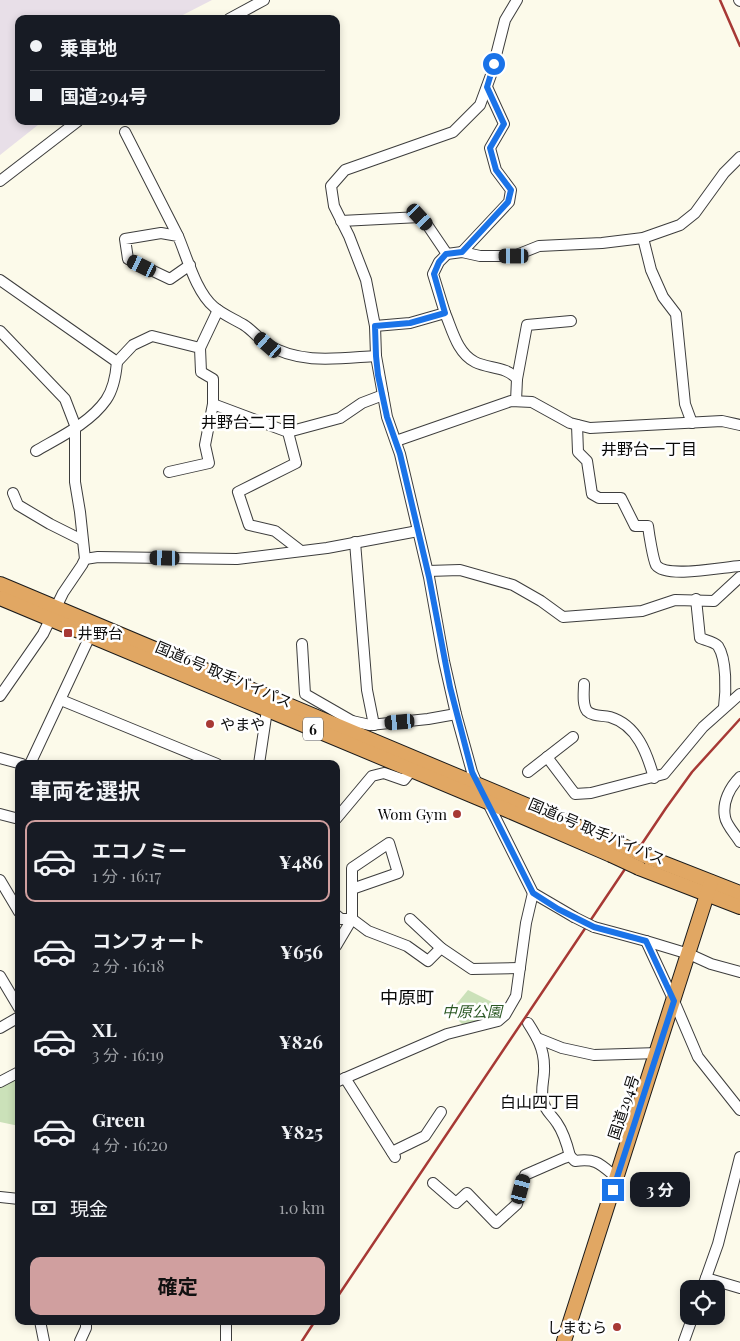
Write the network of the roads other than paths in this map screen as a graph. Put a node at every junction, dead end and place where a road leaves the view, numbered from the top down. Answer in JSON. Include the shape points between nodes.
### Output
{"nodes":[{"id":1,"x":264,"y":0,"type":"edge"},
{"id":2,"x":517,"y":0,"type":"edge"},
{"id":3,"x":236,"y":15,"type":"edge"},
{"id":4,"x":487,"y":87,"type":"junction"},
{"id":5,"x":73,"y":125,"type":"edge"},
{"id":6,"x":125,"y":132,"type":"dead end"},
{"id":7,"x":740,"y":158,"type":"edge"},
{"id":8,"x":0,"y":182,"type":"edge"},
{"id":9,"x":341,"y":221,"type":"junction"},
{"id":10,"x":178,"y":236,"type":"junction"},
{"id":11,"x":643,"y":238,"type":"junction"},
{"id":12,"x":462,"y":252,"type":"junction"},
{"id":13,"x":446,"y":254,"type":"junction"},
{"id":14,"x":190,"y":264,"type":"junction"},
{"id":15,"x":0,"y":280,"type":"edge"},
{"id":16,"x":218,"y":310,"type":"junction"},
{"id":17,"x":445,"y":313,"type":"junction"},
{"id":18,"x":571,"y":321,"type":"dead end"},
{"id":19,"x":375,"y":326,"type":"junction"},
{"id":20,"x":0,"y":331,"type":"edge"},
{"id":21,"x":200,"y":348,"type":"junction"},
{"id":22,"x":376,"y":356,"type":"junction"},
{"id":23,"x":117,"y":362,"type":"junction"},
{"id":24,"x":517,"y":379,"type":"junction"},
{"id":25,"x":383,"y":395,"type":"junction"},
{"id":26,"x":516,"y":401,"type":"junction"},
{"id":27,"x":213,"y":404,"type":"junction"},
{"id":28,"x":692,"y":423,"type":"junction"},
{"id":29,"x":577,"y":425,"type":"junction"},
{"id":30,"x":740,"y":426,"type":"edge"},
{"id":31,"x":75,"y":428,"type":"junction"},
{"id":32,"x":288,"y":432,"type":"junction"},
{"id":33,"x":396,"y":441,"type":"junction"},
{"id":34,"x":36,"y":451,"type":"dead end"},
{"id":35,"x":168,"y":472,"type":"dead end"},
{"id":36,"x":13,"y":493,"type":"dead end"},
{"id":37,"x":418,"y":531,"type":"junction"},
{"id":38,"x":82,"y":540,"type":"junction"},
{"id":39,"x":355,"y":542,"type":"junction"},
{"id":40,"x":302,"y":551,"type":"junction"},
{"id":41,"x":85,"y":559,"type":"junction"},
{"id":42,"x":740,"y":566,"type":"edge"},
{"id":43,"x":428,"y":571,"type":"junction"},
{"id":44,"x":740,"y":577,"type":"edge"},
{"id":45,"x":0,"y":584,"type":"edge"},
{"id":46,"x":0,"y":598,"type":"edge"},
{"id":47,"x":696,"y":599,"type":"junction"},
{"id":48,"x":53,"y":614,"type":"junction"},
{"id":49,"x":90,"y":636,"type":"junction"},
{"id":50,"x":302,"y":644,"type":"dead end"},
{"id":51,"x":584,"y":684,"type":"dead end"},
{"id":52,"x":740,"y":694,"type":"edge"},
{"id":53,"x":0,"y":696,"type":"edge"},
{"id":54,"x":61,"y":700,"type":"junction"},
{"id":55,"x":724,"y":707,"type":"junction"},
{"id":56,"x":267,"y":710,"type":"junction"},
{"id":57,"x":456,"y":714,"type":"junction"},
{"id":58,"x":350,"y":725,"type":"junction"},
{"id":59,"x":374,"y":725,"type":"junction"},
{"id":60,"x":573,"y":737,"type":"dead end"},
{"id":61,"x":547,"y":757,"type":"junction"},
{"id":62,"x":0,"y":758,"type":"edge"},
{"id":63,"x":32,"y":760,"type":"edge"},
{"id":64,"x":207,"y":760,"type":"edge"},
{"id":65,"x":260,"y":760,"type":"edge"},
{"id":66,"x":15,"y":762,"type":"edge"},
{"id":67,"x":412,"y":770,"type":"junction"},
{"id":68,"x":528,"y":772,"type":"dead end"},
{"id":69,"x":740,"y":777,"type":"edge"},
{"id":70,"x":654,"y":778,"type":"junction"},
{"id":71,"x":477,"y":784,"type":"junction"},
{"id":72,"x":488,"y":802,"type":"junction"},
{"id":73,"x":0,"y":814,"type":"edge"},
{"id":74,"x":340,"y":814,"type":"edge"},
{"id":75,"x":15,"y":818,"type":"edge"},
{"id":76,"x":739,"y":837,"type":"edge"},
{"id":77,"x":615,"y":850,"type":"junction"},
{"id":78,"x":0,"y":880,"type":"edge"},
{"id":79,"x":352,"y":889,"type":"junction"},
{"id":80,"x":709,"y":889,"type":"junction"},
{"id":81,"x":533,"y":893,"type":"junction"},
{"id":82,"x":740,"y":893,"type":"edge"},
{"id":83,"x":15,"y":905,"type":"edge"},
{"id":84,"x":740,"y":906,"type":"edge"},
{"id":85,"x":340,"y":918,"type":"edge"},
{"id":86,"x":352,"y":919,"type":"junction"},
{"id":87,"x":410,"y":919,"type":"dead end"},
{"id":88,"x":340,"y":939,"type":"edge"},
{"id":89,"x":646,"y":941,"type":"junction"},
{"id":90,"x":441,"y":948,"type":"junction"},
{"id":91,"x":689,"y":954,"type":"junction"},
{"id":92,"x":520,"y":968,"type":"junction"},
{"id":93,"x":740,"y":972,"type":"edge"},
{"id":94,"x":0,"y":976,"type":"edge"},
{"id":95,"x":15,"y":1001,"type":"edge"},
{"id":96,"x":674,"y":1001,"type":"junction"},
{"id":97,"x":15,"y":1019,"type":"edge"},
{"id":98,"x":528,"y":1023,"type":"dead end"},
{"id":99,"x":0,"y":1028,"type":"edge"},
{"id":100,"x":537,"y":1038,"type":"junction"},
{"id":101,"x":658,"y":1052,"type":"junction"},
{"id":102,"x":15,"y":1074,"type":"edge"},
{"id":103,"x":340,"y":1080,"type":"edge"},
{"id":104,"x":340,"y":1081,"type":"edge"},
{"id":105,"x":0,"y":1082,"type":"edge"},
{"id":106,"x":740,"y":1110,"type":"edge"},
{"id":107,"x":442,"y":1112,"type":"dead end"},
{"id":108,"x":570,"y":1156,"type":"junction"},
{"id":109,"x":740,"y":1158,"type":"edge"},
{"id":110,"x":617,"y":1178,"type":"junction"},
{"id":111,"x":433,"y":1183,"type":"dead end"},
{"id":112,"x":0,"y":1197,"type":"edge"},
{"id":113,"x":15,"y":1199,"type":"edge"},
{"id":114,"x":705,"y":1280,"type":"edge"},
{"id":115,"x":725,"y":1286,"type":"edge"},
{"id":116,"x":740,"y":1288,"type":"edge"},
{"id":117,"x":41,"y":1325,"type":"edge"},
{"id":118,"x":86,"y":1325,"type":"edge"},
{"id":119,"x":226,"y":1325,"type":"edge"},
{"id":120,"x":690,"y":1325,"type":"edge"},
{"id":121,"x":44,"y":1341,"type":"edge"},
{"id":122,"x":80,"y":1341,"type":"edge"},
{"id":123,"x":226,"y":1341,"type":"edge"},
{"id":124,"x":564,"y":1341,"type":"edge"},
{"id":125,"x":684,"y":1341,"type":"edge"}],
"edges":[{"from":1,"to":3,"type":"street"},
{"from":2,"to":4,"type":"street","via":[[505,20]]},
{"from":4,"to":9,"type":"street","via":[[480,105],[454,132],[345,170],[331,186],[334,206]]},
{"from":4,"to":12,"type":"street","via":[[504,124],[490,148],[496,170],[511,190],[508,202]]},
{"from":5,"to":8,"type":"street"},
{"from":6,"to":10,"type":"street"},
{"from":7,"to":11,"type":"street","via":[[695,213],[680,225]]},
{"from":9,"to":13,"type":"street","via":[[420,217]]},
{"from":9,"to":19,"type":"street","via":[[366,280]]},
{"from":10,"to":14,"type":"street"},
{"from":10,"to":14,"type":"street","via":[[161,233],[125,239],[128,259],[170,279]]},
{"from":11,"to":12,"type":"street","via":[[539,246],[514,256],[480,256]]},
{"from":11,"to":28,"type":"street","via":[[651,270],[663,297],[676,314],[686,404]]},
{"from":12,"to":13,"type":"street"},
{"from":13,"to":17,"type":"street","via":[[434,274]]},
{"from":14,"to":16,"type":"street","via":[[196,283]]},
{"from":15,"to":23,"type":"street"},
{"from":16,"to":21,"type":"street"},
{"from":16,"to":22,"type":"street","via":[[268,345],[292,355],[315,359]]},
{"from":17,"to":19,"type":"street","via":[[410,323]]},
{"from":17,"to":24,"type":"street","via":[[460,350],[474,362],[511,372]]},
{"from":18,"to":24,"type":"street","via":[[527,325]]},
{"from":19,"to":22,"type":"street"},
{"from":20,"to":31,"type":"street","via":[[65,399]]},
{"from":21,"to":23,"type":"street","via":[[152,336],[132,345]]},
{"from":21,"to":27,"type":"street","via":[[201,372],[212,379]]},
{"from":22,"to":25,"type":"street"},
{"from":23,"to":31,"type":"street","via":[[116,376],[107,399]]},
{"from":24,"to":26,"type":"street"},
{"from":25,"to":32,"type":"street","via":[[362,403],[340,418]]},
{"from":25,"to":33,"type":"street"},
{"from":26,"to":29,"type":"street","via":[[532,402]]},
{"from":26,"to":33,"type":"street"},
{"from":27,"to":32,"type":"street"},
{"from":27,"to":35,"type":"street","via":[[205,445],[208,463]]},
{"from":28,"to":29,"type":"street","via":[[590,428]]},
{"from":28,"to":30,"type":"street","via":[[722,421]]},
{"from":29,"to":42,"type":"street","via":[[578,452],[587,461],[592,494],[599,498],[621,498],[635,526],[648,526],[656,564],[664,571],[703,571]]},
{"from":31,"to":34,"type":"street"},
{"from":31,"to":38,"type":"street","via":[[75,482]]},
{"from":32,"to":40,"type":"street","via":[[296,463],[238,492],[249,525],[275,531]]},
{"from":33,"to":37,"type":"street"},
{"from":36,"to":38,"type":"street","via":[[18,505]]},
{"from":37,"to":39,"type":"street"},
{"from":37,"to":43,"type":"street"},
{"from":38,"to":41,"type":"street"},
{"from":39,"to":40,"type":"street"},
{"from":39,"to":59,"type":"street","via":[[367,690]]},
{"from":40,"to":41,"type":"street","via":[[227,560]]},
{"from":41,"to":48,"type":"street"},
{"from":43,"to":47,"type":"street","via":[[460,570],[513,585],[541,600],[563,618],[642,610],[675,600]]},
{"from":43,"to":57,"type":"street"},
{"from":44,"to":47,"type":"street","via":[[714,601]]},
{"from":45,"to":48,"type":"highway","name":"国道6号 取手バイパス","number":"6"},
{"from":46,"to":48,"type":"highway","name":"国道6号 取手バイパス","number":"6"},
{"from":47,"to":55,"type":"street","via":[[700,638],[719,647],[726,694]]},
{"from":48,"to":49,"type":"highway","name":"国道6号 取手バイパス","number":"6"},
{"from":48,"to":53,"type":"street","via":[[29,656]]},
{"from":48,"to":58,"type":"highway","name":"国道6号 取手バイパス","number":"6"},
{"from":49,"to":54,"type":"street"},
{"from":49,"to":56,"type":"highway","name":"国道6号 取手バイパス","number":"6"},
{"from":50,"to":58,"type":"street","via":[[305,694]]},
{"from":51,"to":70,"type":"street","via":[[586,710],[628,727],[648,757]]},
{"from":52,"to":55,"type":"street"},
{"from":54,"to":63,"type":"street"},
{"from":54,"to":64,"type":"street"},
{"from":55,"to":70,"type":"street","via":[[664,774]]},
{"from":56,"to":65,"type":"street"},
{"from":56,"to":67,"type":"highway","name":"国道6号 取手バイパス","number":"6"},
{"from":57,"to":59,"type":"street"},
{"from":57,"to":71,"type":"street"},
{"from":58,"to":59,"type":"street"},
{"from":58,"to":71,"type":"highway","name":"国道6号 取手バイパス","number":"6"},
{"from":60,"to":61,"type":"street"},
{"from":61,"to":68,"type":"street"},
{"from":61,"to":70,"type":"street","via":[[576,794]]},
{"from":62,"to":66,"type":"street"},
{"from":67,"to":72,"type":"highway","name":"国道6号 取手バイパス","number":"6"},
{"from":67,"to":74,"type":"street","via":[[404,780],[384,773],[372,776]]},
{"from":69,"to":76,"type":"street","via":[[731,786],[724,818]]},
{"from":71,"to":72,"type":"street"},
{"from":71,"to":77,"type":"highway","name":"国道6号 取手バイパス","number":"6"},
{"from":72,"to":77,"type":"highway","name":"国道6号 取手バイパス","number":"6"},
{"from":72,"to":81,"type":"street"},
{"from":73,"to":75,"type":"street"},
{"from":77,"to":80,"type":"highway","name":"国道6号 取手バイパス","number":"6","bridge":true},
{"from":78,"to":83,"type":"street"},
{"from":79,"to":79,"type":"street","via":[[352,868],[389,843],[398,873]]},
{"from":79,"to":86,"type":"street"},
{"from":80,"to":82,"type":"highway","name":"国道6号 取手バイパス","number":"6"},
{"from":80,"to":84,"type":"highway","name":"国道6号 取手バイパス","number":"6"},
{"from":80,"to":91,"type":"highway","name":"国道294号"},
{"from":81,"to":89,"type":"street","bridge":true,"via":[[594,927]]},
{"from":81,"to":92,"type":"street"},
{"from":85,"to":86,"type":"street"},
{"from":86,"to":88,"type":"street"},
{"from":86,"to":90,"type":"street","via":[[368,932],[407,946],[428,961]]},
{"from":87,"to":90,"type":"street"},
{"from":89,"to":91,"type":"street"},
{"from":89,"to":96,"type":"street"},
{"from":90,"to":92,"type":"street","via":[[472,968]]},
{"from":91,"to":93,"type":"street"},
{"from":91,"to":96,"type":"highway","name":"国道294号"},
{"from":92,"to":103,"type":"street","via":[[516,996],[498,1021],[447,1034]]},
{"from":94,"to":95,"type":"street"},
{"from":96,"to":101,"type":"highway","name":"国道294号"},
{"from":96,"to":106,"type":"street","via":[[698,1057]]},
{"from":97,"to":99,"type":"street"},
{"from":98,"to":100,"type":"street"},
{"from":100,"to":101,"type":"street","via":[[594,1055]]},
{"from":100,"to":108,"type":"street","via":[[542,1046],[544,1067],[541,1084],[545,1109],[564,1135]]},
{"from":101,"to":110,"type":"highway","name":"国道294号"},
{"from":102,"to":105,"type":"street"},
{"from":104,"to":107,"type":"street","via":[[393,1155],[425,1136]]},
{"from":108,"to":110,"type":"street","via":[[574,1162],[590,1159]]},
{"from":108,"to":111,"type":"street","via":[[525,1175],[517,1204],[496,1223],[467,1193],[456,1203]]},
{"from":109,"to":114,"type":"street"},
{"from":110,"to":124,"type":"highway","name":"国道294号"},
{"from":112,"to":113,"type":"street"},
{"from":115,"to":116,"type":"street"},
{"from":117,"to":121,"type":"street"},
{"from":118,"to":122,"type":"street"},
{"from":119,"to":123,"type":"street"},
{"from":120,"to":125,"type":"street"}]}
